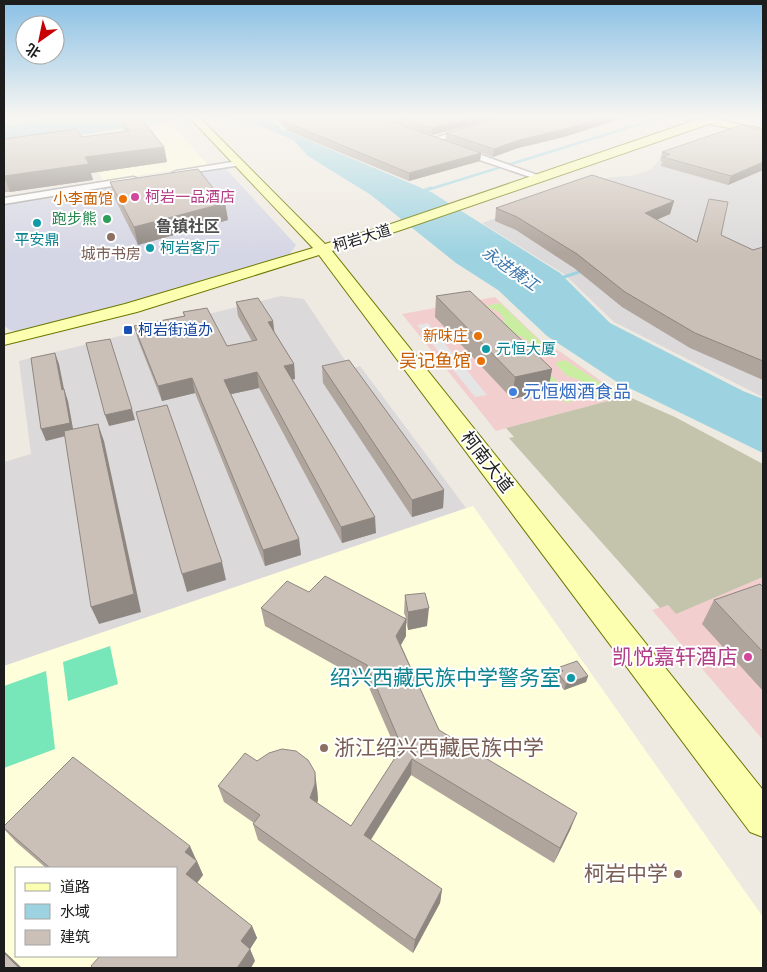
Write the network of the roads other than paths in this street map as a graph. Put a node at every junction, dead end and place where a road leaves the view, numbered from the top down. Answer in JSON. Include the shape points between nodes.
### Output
{"nodes":[{"id":1,"x":236,"y":163,"type":"edge"},
{"id":2,"x":238,"y":163,"type":"edge"},
{"id":3,"x":499,"y":163,"type":"edge"},
{"id":4,"x":581,"y":163,"type":"edge"},
{"id":5,"x":163,"y":175,"type":"edge"},
{"id":6,"x":146,"y":178,"type":"edge"},
{"id":7,"x":538,"y":178,"type":"junction"},
{"id":8,"x":4,"y":201,"type":"edge"},
{"id":9,"x":322,"y":250,"type":"junction"},
{"id":10,"x":4,"y":340,"type":"edge"},
{"id":11,"x":763,"y":819,"type":"edge"}],
"edges":[{"from":1,"to":5,"type":"street"},
{"from":2,"to":9,"type":"street","name":"柯南大道"},
{"from":3,"to":7,"type":"street"},
{"from":4,"to":7,"type":"street","name":"柯岩大道"},
{"from":6,"to":8,"type":"street"},
{"from":7,"to":9,"type":"street","name":"柯岩大道"},
{"from":9,"to":10,"type":"street","name":"柯岩大道","via":[[131,308]]},
{"from":9,"to":11,"type":"street","name":"柯南大道"}]}
